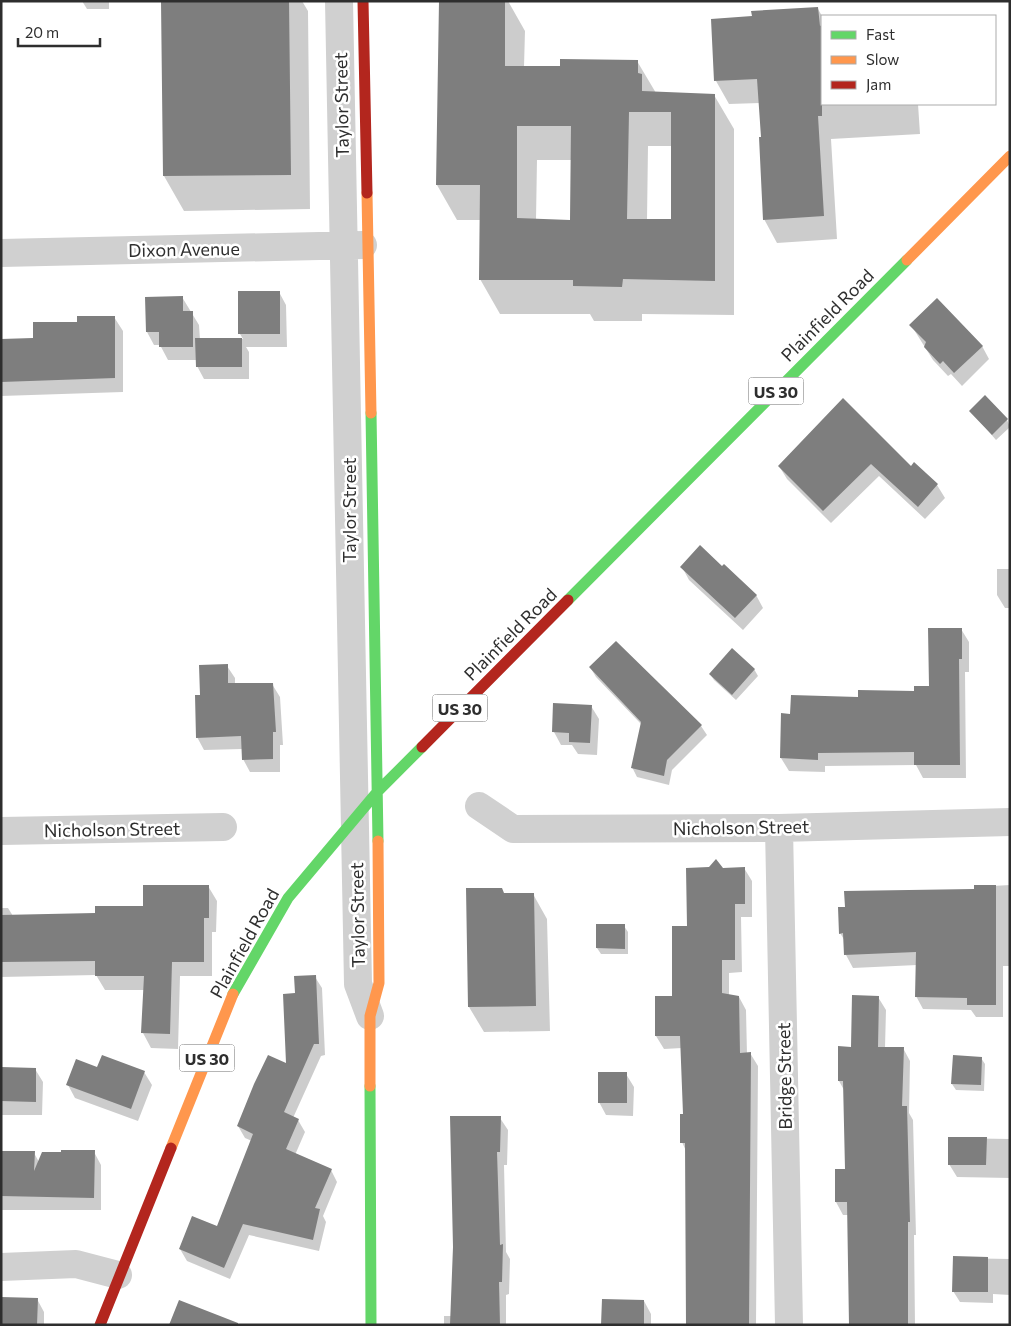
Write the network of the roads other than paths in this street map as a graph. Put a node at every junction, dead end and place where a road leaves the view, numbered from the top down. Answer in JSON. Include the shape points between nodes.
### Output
{"nodes":[{"id":1,"x":339,"y":1,"type":"edge"},
{"id":2,"x":363,"y":1,"type":"edge"},
{"id":3,"x":1010,"y":156,"type":"edge"},
{"id":4,"x":355,"y":245,"type":"junction"},
{"id":5,"x":1,"y":253,"type":"edge"},
{"id":6,"x":378,"y":791,"type":"junction"},
{"id":7,"x":479,"y":806,"type":"dead end"},
{"id":8,"x":356,"y":815,"type":"junction"},
{"id":9,"x":1010,"y":822,"type":"edge"},
{"id":10,"x":223,"y":827,"type":"dead end"},
{"id":11,"x":779,"y":828,"type":"junction"},
{"id":12,"x":1,"y":831,"type":"edge"},
{"id":13,"x":370,"y":1016,"type":"junction"},
{"id":14,"x":1,"y":1267,"type":"edge"},
{"id":15,"x":118,"y":1276,"type":"junction"},
{"id":16,"x":100,"y":1325,"type":"edge"},
{"id":17,"x":371,"y":1325,"type":"edge"},
{"id":18,"x":789,"y":1325,"type":"edge"}],
"edges":[{"from":1,"to":4,"type":"street","name":"Taylor Street"},
{"from":2,"to":4,"type":"main road","name":"Taylor Street"},
{"from":3,"to":6,"type":"main road","name":"Plainfield Road","number":"US 30"},
{"from":4,"to":5,"type":"street","name":"Dixon Avenue"},
{"from":4,"to":6,"type":"main road","name":"Taylor Street"},
{"from":4,"to":8,"type":"street","name":"Taylor Street","via":[[349,571]]},
{"from":6,"to":8,"type":"main road","name":"Plainfield Road","number":"US 30"},
{"from":6,"to":13,"type":"main road","name":"Taylor Street","via":[[379,983]]},
{"from":7,"to":11,"type":"street","name":"Nicholson Street","via":[[512,829]]},
{"from":8,"to":13,"type":"street","name":"Taylor Street","via":[[358,984]]},
{"from":8,"to":15,"type":"main road","name":"Plainfield Road","number":"US 30","via":[[288,898],[236,986]]},
{"from":9,"to":11,"type":"street","name":"Nicholson Street"},
{"from":10,"to":12,"type":"street","name":"Nicholson Street"},
{"from":11,"to":18,"type":"street","name":"Bridge Street"},
{"from":13,"to":17,"type":"main road","name":"Taylor Street"},
{"from":14,"to":15,"type":"street","via":[[76,1264]]},
{"from":15,"to":16,"type":"main road","name":"Plainfield Road","number":"US 30"}]}
